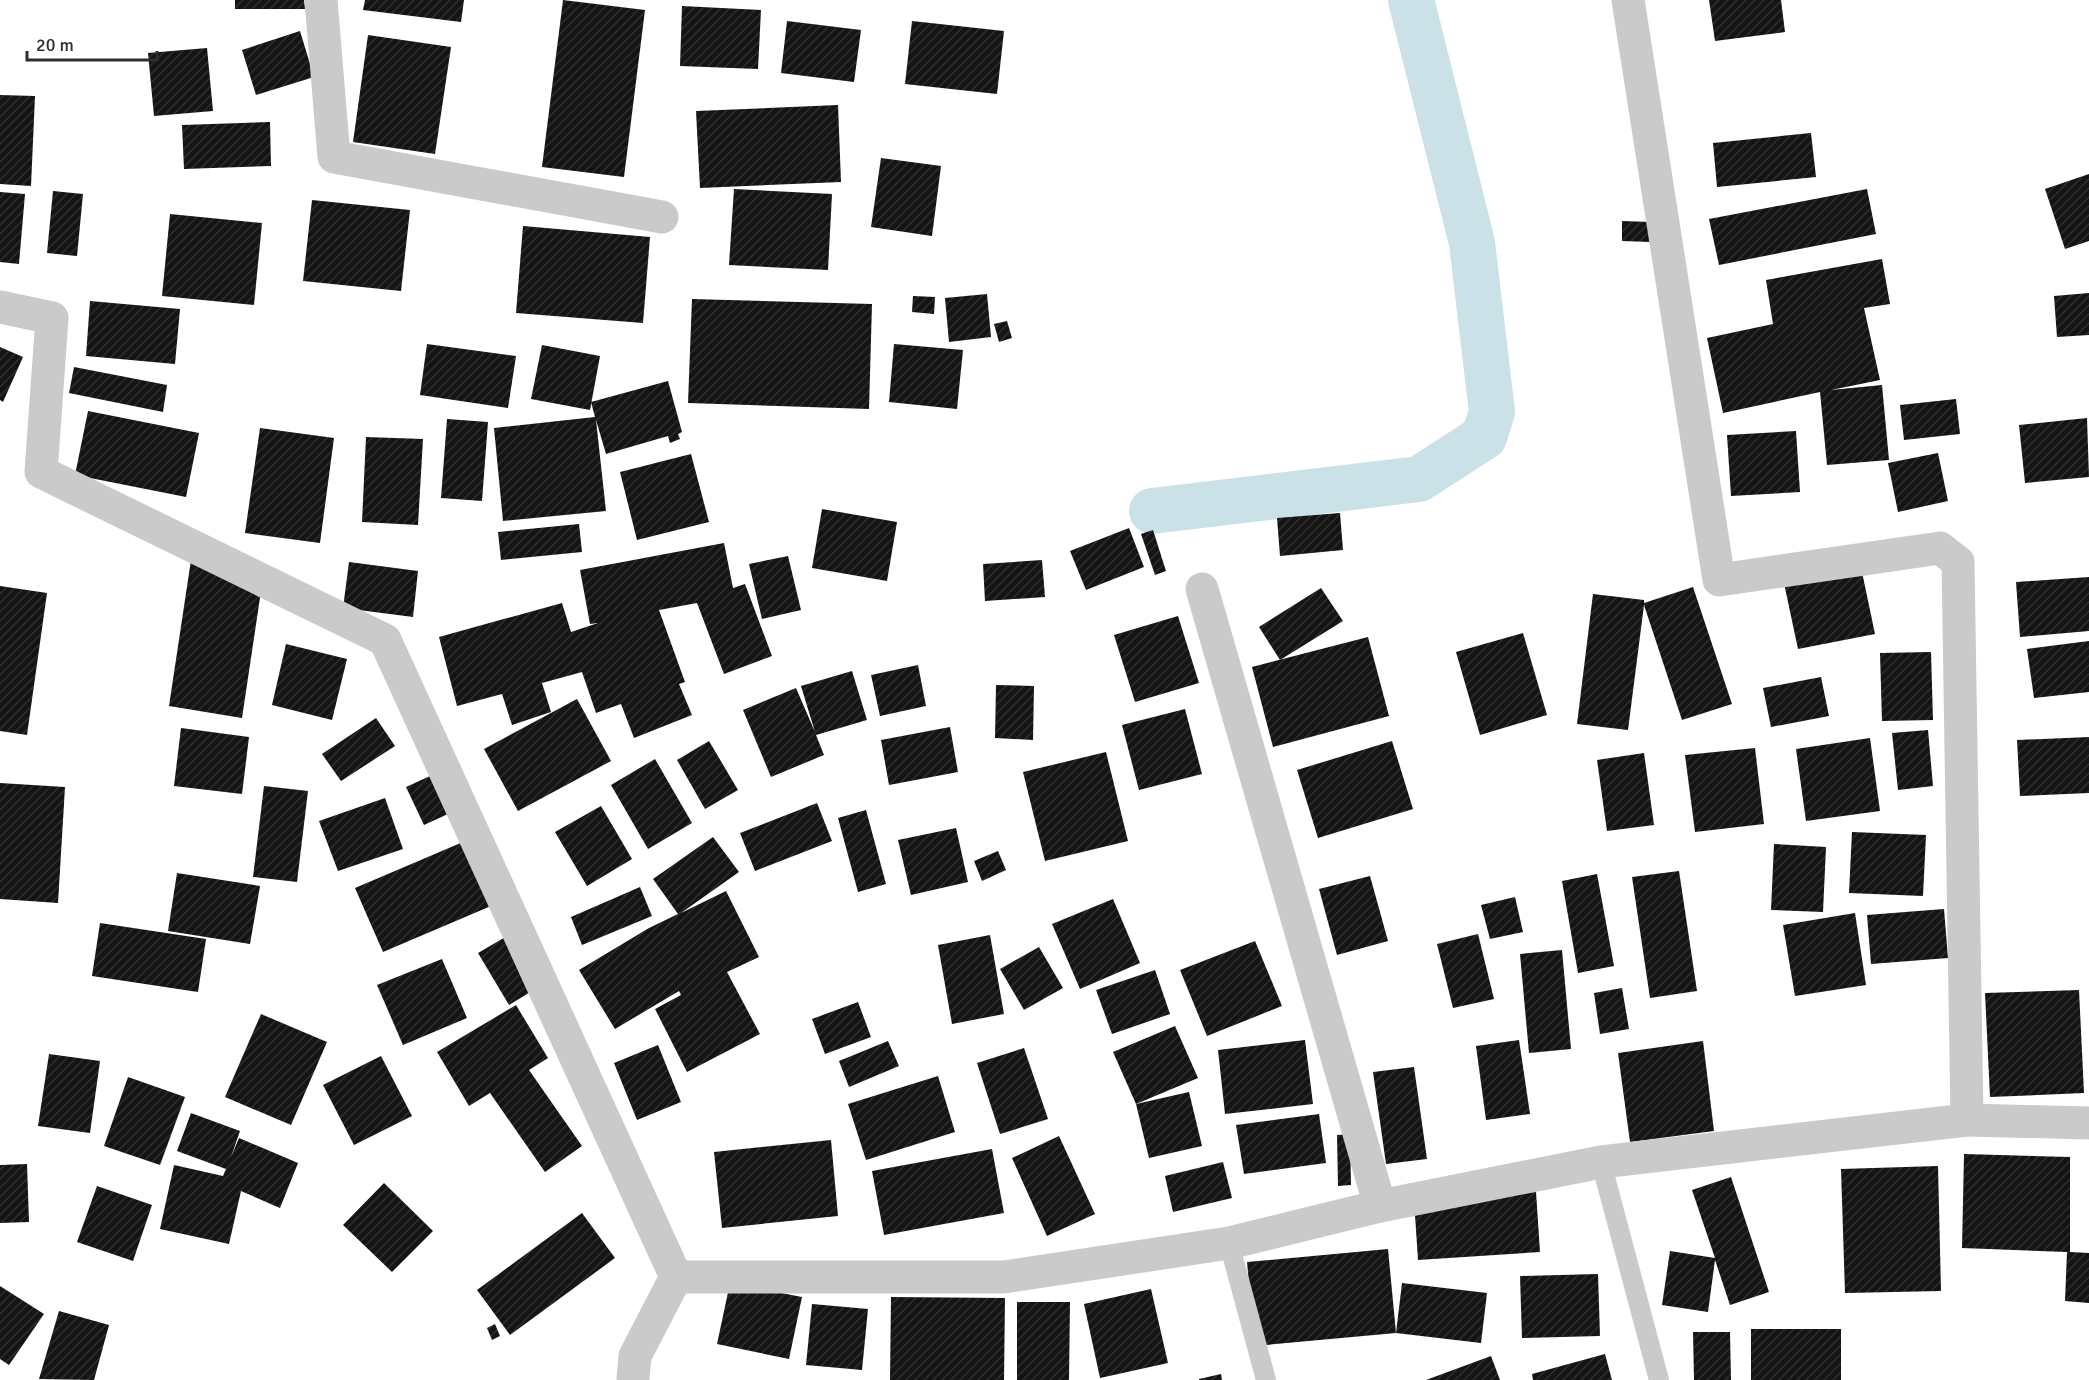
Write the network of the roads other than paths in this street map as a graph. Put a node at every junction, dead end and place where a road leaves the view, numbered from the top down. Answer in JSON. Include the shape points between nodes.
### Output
{"nodes":[{"id":1,"x":321,"y":0,"type":"edge"},
{"id":2,"x":1629,"y":0,"type":"edge"},
{"id":3,"x":662,"y":217,"type":"dead end"},
{"id":4,"x":0,"y":307,"type":"edge"},
{"id":5,"x":1202,"y":589,"type":"dead end"},
{"id":6,"x":1967,"y":1120,"type":"junction"},
{"id":7,"x":2089,"y":1123,"type":"edge"},
{"id":8,"x":1601,"y":1162,"type":"junction"},
{"id":9,"x":1380,"y":1206,"type":"junction"},
{"id":10,"x":1229,"y":1243,"type":"junction"},
{"id":11,"x":676,"y":1278,"type":"junction"},
{"id":12,"x":633,"y":1380,"type":"edge"},
{"id":13,"x":1266,"y":1380,"type":"edge"},
{"id":14,"x":1659,"y":1380,"type":"edge"}],
"edges":[{"from":1,"to":3,"type":"street","via":[[334,157]]},
{"from":2,"to":6,"type":"street","via":[[1719,580],[1940,548],[1958,562]]},
{"from":4,"to":11,"type":"street","via":[[52,318],[42,472],[385,640]]},
{"from":5,"to":9,"type":"street"},
{"from":6,"to":7,"type":"street"},
{"from":6,"to":8,"type":"street"},
{"from":8,"to":9,"type":"street"},
{"from":8,"to":14,"type":"lane"},
{"from":9,"to":10,"type":"street"},
{"from":10,"to":11,"type":"street","via":[[1004,1277]]},
{"from":10,"to":13,"type":"lane"},
{"from":11,"to":12,"type":"street","via":[[635,1356]]}]}
